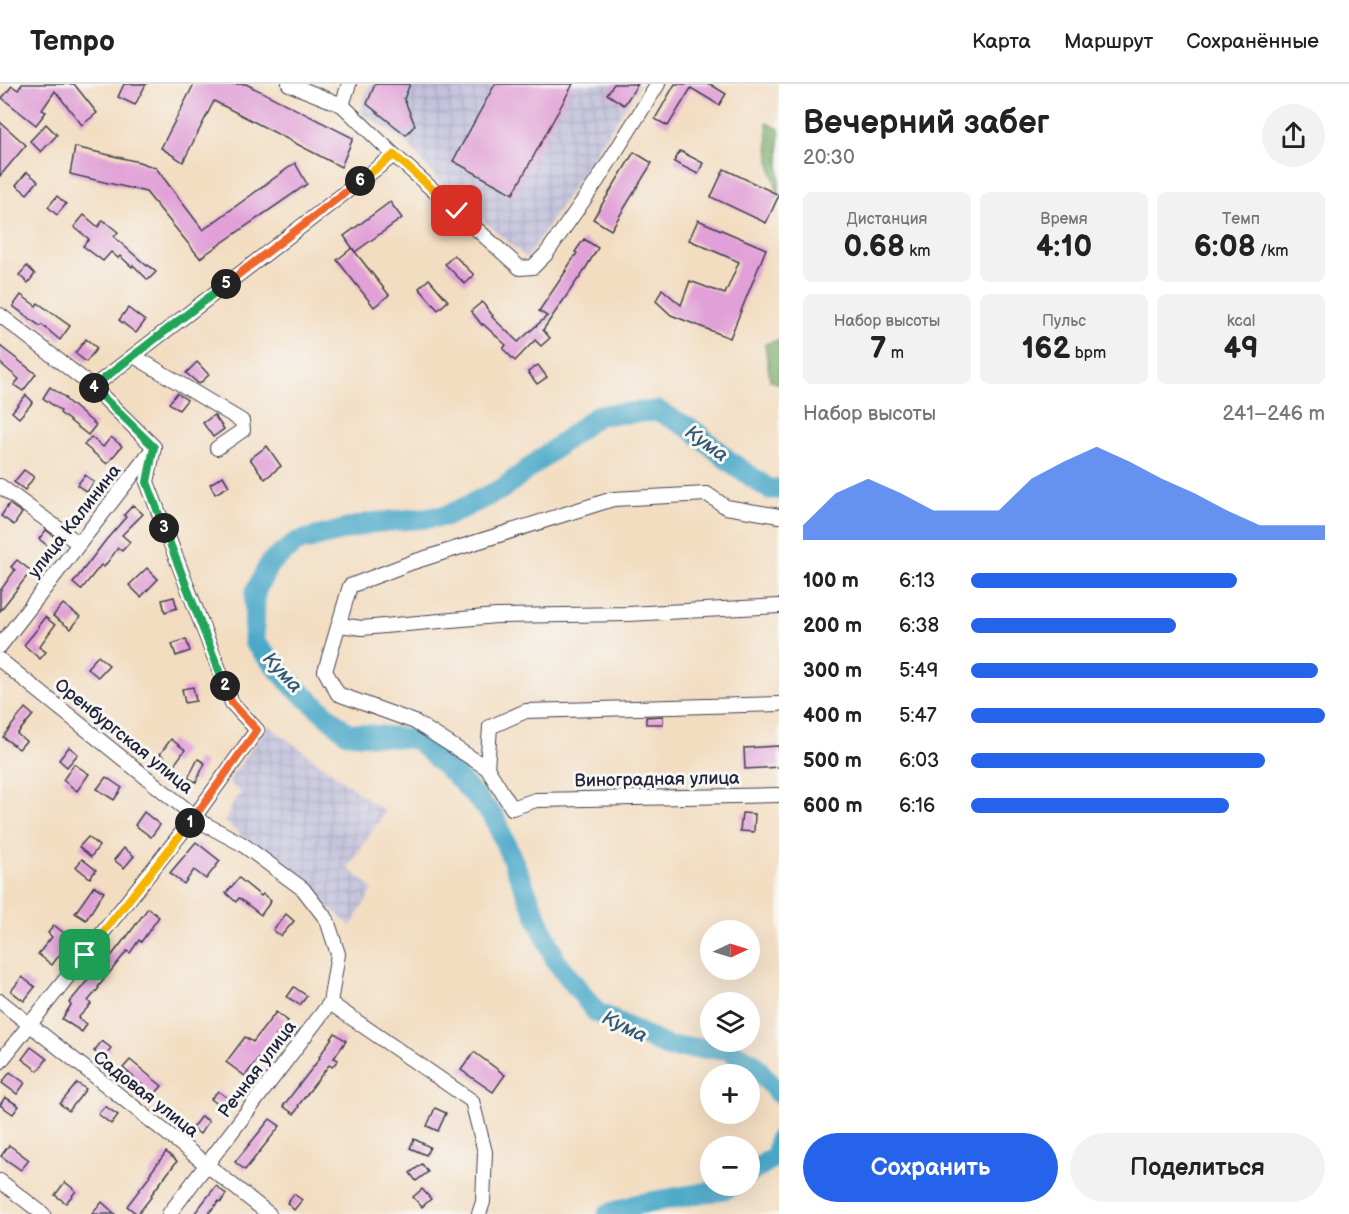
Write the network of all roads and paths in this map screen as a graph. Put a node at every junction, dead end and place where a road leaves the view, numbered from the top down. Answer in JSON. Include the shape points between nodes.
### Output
{"nodes":[{"id":1,"x":289,"y":84,"type":"edge"},
{"id":2,"x":350,"y":84,"type":"edge"},
{"id":3,"x":658,"y":84,"type":"edge"},
{"id":4,"x":342,"y":105,"type":"junction"},
{"id":5,"x":394,"y":155,"type":"junction"},
{"id":6,"x":0,"y":315,"type":"edge"},
{"id":7,"x":134,"y":356,"type":"junction"},
{"id":8,"x":93,"y":387,"type":"junction"},
{"id":9,"x":154,"y":447,"type":"junction"},
{"id":10,"x":217,"y":448,"type":"dead end"},
{"id":11,"x":0,"y":486,"type":"edge"},
{"id":12,"x":779,"y":516,"type":"edge"},
{"id":13,"x":78,"y":543,"type":"junction"},
{"id":14,"x":779,"y":606,"type":"edge"},
{"id":15,"x":339,"y":626,"type":"junction"},
{"id":16,"x":0,"y":646,"type":"edge"},
{"id":17,"x":0,"y":660,"type":"edge"},
{"id":18,"x":779,"y":704,"type":"edge"},
{"id":19,"x":487,"y":768,"type":"junction"},
{"id":20,"x":779,"y":795,"type":"edge"},
{"id":21,"x":195,"y":816,"type":"junction"},
{"id":22,"x":0,"y":1001,"type":"edge"},
{"id":23,"x":330,"y":1003,"type":"junction"},
{"id":24,"x":29,"y":1025,"type":"junction"},
{"id":25,"x":0,"y":1062,"type":"edge"},
{"id":26,"x":207,"y":1166,"type":"junction"},
{"id":27,"x":0,"y":1181,"type":"edge"},
{"id":28,"x":43,"y":1214,"type":"edge"},
{"id":29,"x":169,"y":1214,"type":"edge"},
{"id":30,"x":269,"y":1214,"type":"edge"},
{"id":31,"x":479,"y":1214,"type":"edge"}],
"edges":[{"from":1,"to":4,"type":"street"},
{"from":2,"to":4,"type":"street"},
{"from":3,"to":5,"type":"street","via":[[597,181],[533,267],[520,268]]},
{"from":4,"to":5,"type":"street"},
{"from":5,"to":7,"type":"street"},
{"from":6,"to":8,"type":"street"},
{"from":7,"to":8,"type":"street"},
{"from":7,"to":10,"type":"street","via":[[242,421],[243,430]]},
{"from":8,"to":9,"type":"street"},
{"from":9,"to":13,"type":"street","name":"улица Калинина"},
{"from":9,"to":21,"type":"street","via":[[147,482],[232,703],[257,730]]},
{"from":11,"to":13,"type":"street"},
{"from":12,"to":15,"type":"street","via":[[726,507],[707,494],[613,499],[413,561],[350,586]]},
{"from":13,"to":16,"type":"street","name":"улица Калинина"},
{"from":14,"to":15,"type":"street","via":[[496,616],[362,628]]},
{"from":15,"to":19,"type":"street","via":[[325,671],[338,694],[416,722]]},
{"from":17,"to":21,"type":"street","name":"Оренбургская улица"},
{"from":18,"to":19,"type":"street","via":[[526,711],[490,727]]},
{"from":19,"to":20,"type":"street","name":"Виноградная улица","via":[[512,808],[536,800]]},
{"from":21,"to":23,"type":"street","name":"Оренбургская улица","via":[[242,844],[303,889],[327,920],[338,954]]},
{"from":21,"to":24,"type":"street"},
{"from":22,"to":24,"type":"street","name":"Садовая улица"},
{"from":23,"to":26,"type":"street","name":"Речная улица"},
{"from":23,"to":31,"type":"street","via":[[472,1101],[485,1152]]},
{"from":24,"to":25,"type":"street"},
{"from":24,"to":26,"type":"street","name":"Садовая улица"},
{"from":26,"to":29,"type":"street","name":"Речная улица"},
{"from":26,"to":30,"type":"street","name":"Садовая улица"},
{"from":27,"to":28,"type":"street"}]}
